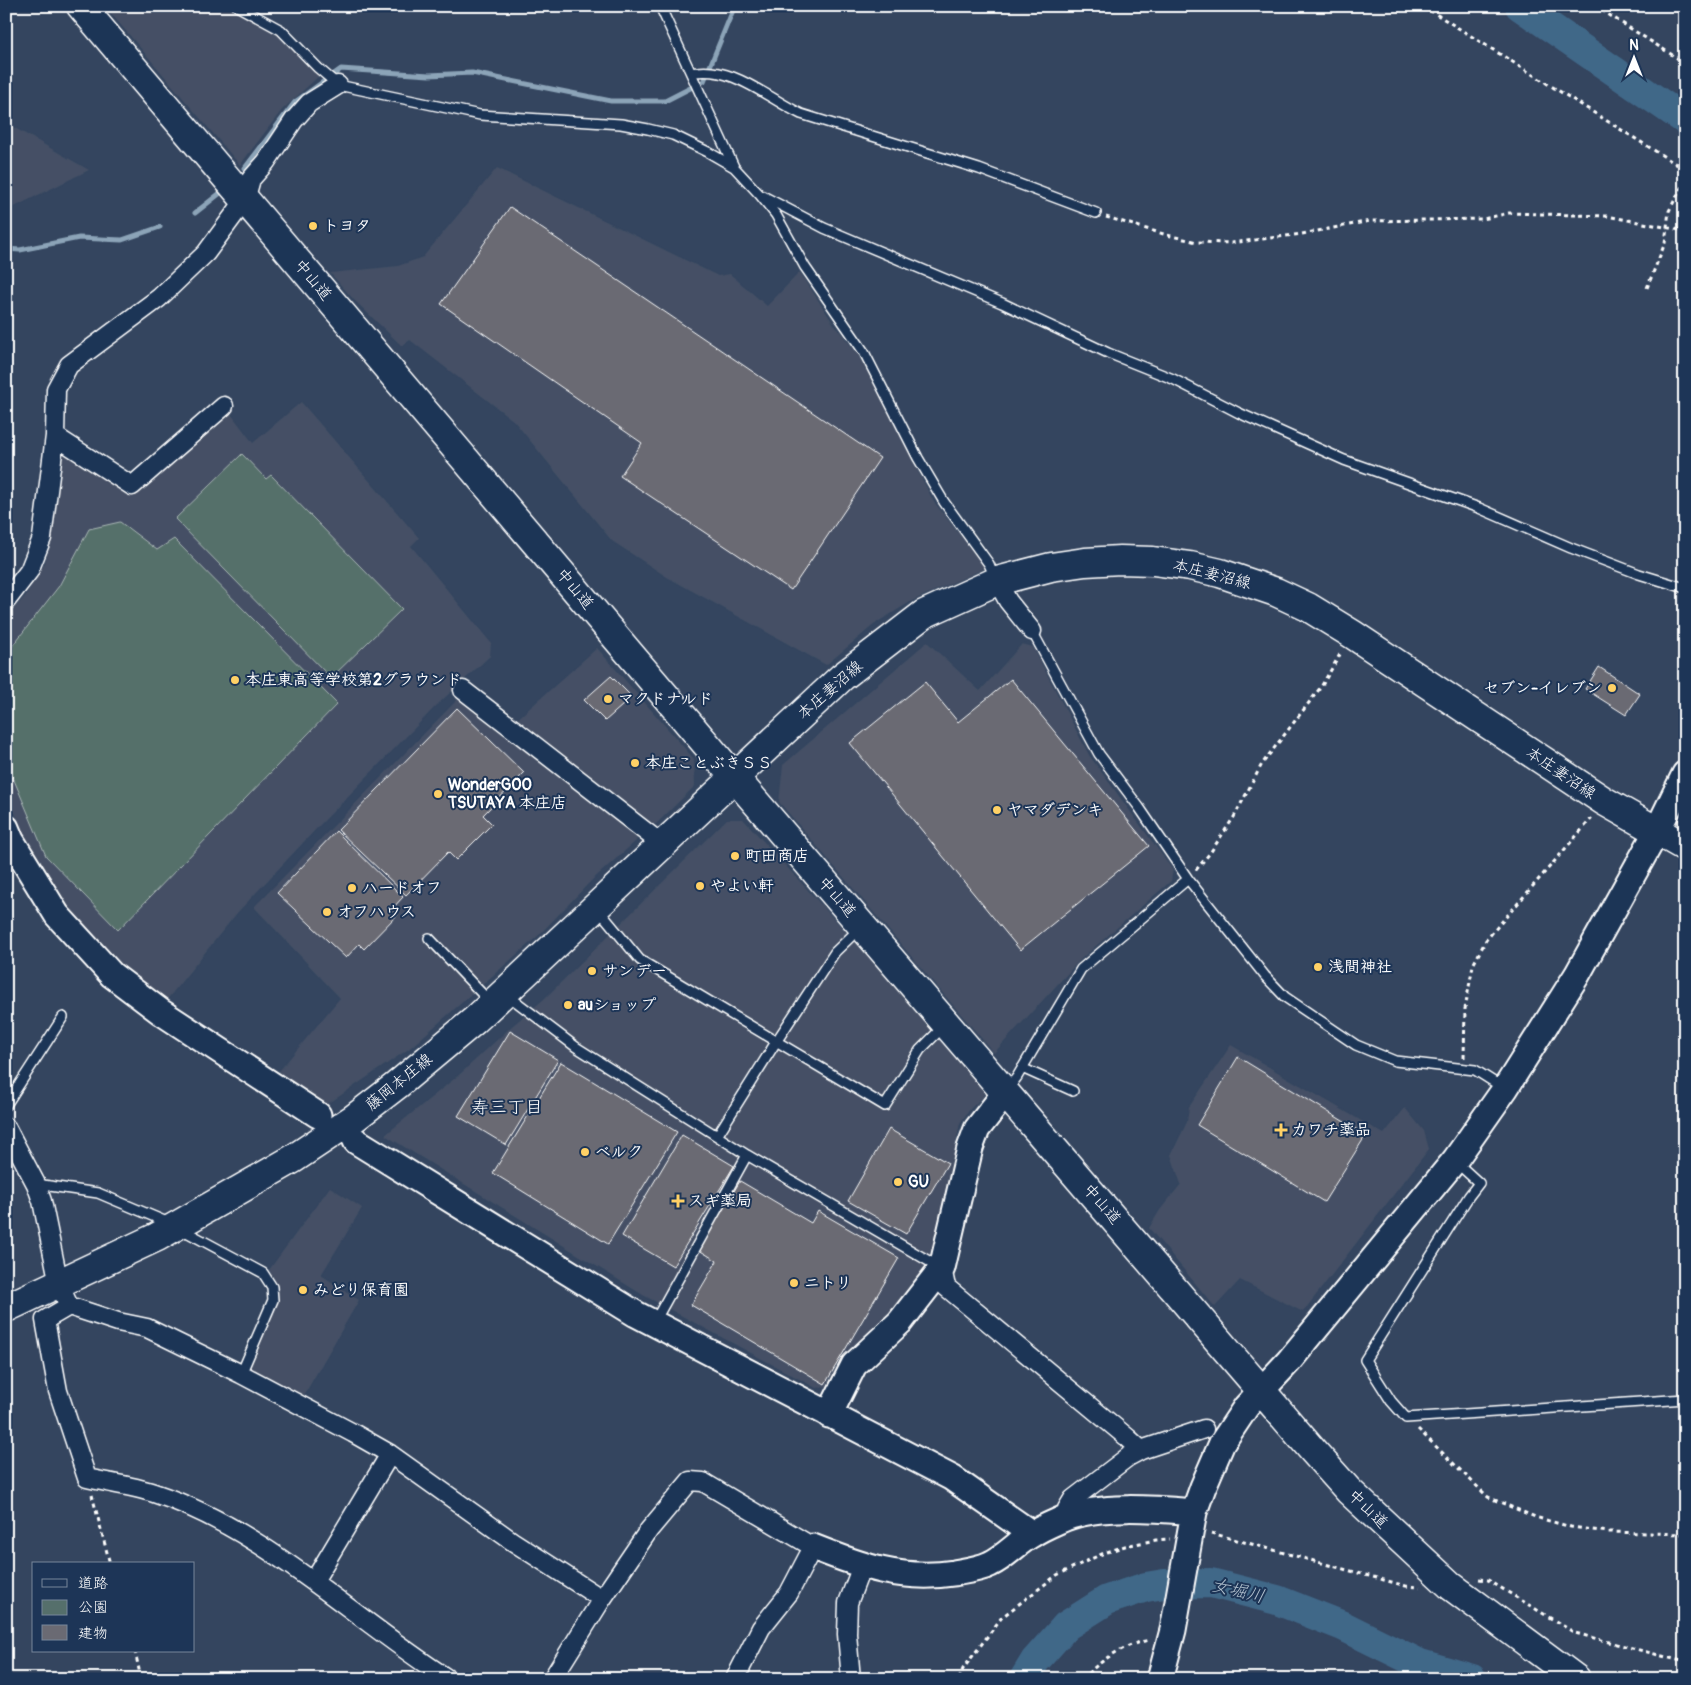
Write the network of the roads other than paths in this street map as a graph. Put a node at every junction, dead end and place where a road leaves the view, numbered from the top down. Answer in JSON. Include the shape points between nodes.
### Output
{"nodes":[{"id":1,"x":81,"y":6,"type":"edge"},
{"id":2,"x":237,"y":6,"type":"edge"},
{"id":3,"x":660,"y":6,"type":"edge"},
{"id":4,"x":693,"y":77,"type":"junction"},
{"id":5,"x":336,"y":83,"type":"junction"},
{"id":6,"x":734,"y":167,"type":"junction"},
{"id":7,"x":760,"y":195,"type":"junction"},
{"id":8,"x":245,"y":200,"type":"junction"},
{"id":9,"x":1096,"y":213,"type":"road end"},
{"id":10,"x":224,"y":406,"type":"dead end"},
{"id":11,"x":55,"y":436,"type":"junction"},
{"id":12,"x":997,"y":581,"type":"junction"},
{"id":13,"x":1685,"y":588,"type":"edge"},
{"id":14,"x":6,"y":601,"type":"edge"},
{"id":15,"x":1032,"y":631,"type":"joint"},
{"id":16,"x":463,"y":690,"type":"dead end"},
{"id":17,"x":1685,"y":774,"type":"edge"},
{"id":18,"x":734,"y":778,"type":"junction"},
{"id":19,"x":6,"y":828,"type":"edge"},
{"id":20,"x":1657,"y":831,"type":"junction"},
{"id":21,"x":663,"y":845,"type":"junction"},
{"id":22,"x":1685,"y":847,"type":"edge"},
{"id":23,"x":1188,"y":879,"type":"junction"},
{"id":24,"x":597,"y":907,"type":"junction"},
{"id":25,"x":862,"y":926,"type":"junction"},
{"id":26,"x":429,"y":938,"type":"dead end"},
{"id":27,"x":498,"y":999,"type":"junction"},
{"id":28,"x":62,"y":1017,"type":"dead end"},
{"id":29,"x":947,"y":1024,"type":"junction"},
{"id":30,"x":776,"y":1042,"type":"junction"},
{"id":31,"x":1022,"y":1068,"type":"junction"},
{"id":32,"x":1505,"y":1089,"type":"junction"},
{"id":33,"x":1073,"y":1091,"type":"dead end"},
{"id":34,"x":1006,"y":1092,"type":"junction"},
{"id":35,"x":6,"y":1105,"type":"edge"},
{"id":36,"x":318,"y":1115,"type":"dead end"},
{"id":37,"x":6,"y":1127,"type":"edge"},
{"id":38,"x":717,"y":1136,"type":"junction"},
{"id":39,"x":356,"y":1141,"type":"dead end"},
{"id":40,"x":747,"y":1155,"type":"junction"},
{"id":41,"x":1455,"y":1160,"type":"junction"},
{"id":42,"x":36,"y":1184,"type":"junction"},
{"id":43,"x":176,"y":1226,"type":"junction"},
{"id":44,"x":942,"y":1268,"type":"junction"},
{"id":45,"x":64,"y":1295,"type":"junction"},
{"id":46,"x":6,"y":1308,"type":"edge"},
{"id":47,"x":654,"y":1323,"type":"junction"},
{"id":48,"x":241,"y":1374,"type":"junction"},
{"id":49,"x":1262,"y":1390,"type":"junction"},
{"id":50,"x":1685,"y":1399,"type":"edge"},
{"id":51,"x":829,"y":1415,"type":"junction"},
{"id":52,"x":1204,"y":1429,"type":"dead end"},
{"id":53,"x":1140,"y":1450,"type":"junction"},
{"id":54,"x":390,"y":1454,"type":"junction"},
{"id":55,"x":1066,"y":1518,"type":"junction"},
{"id":56,"x":1191,"y":1526,"type":"junction"},
{"id":57,"x":1032,"y":1534,"type":"junction"},
{"id":58,"x":813,"y":1547,"type":"junction"},
{"id":59,"x":862,"y":1566,"type":"junction"},
{"id":60,"x":314,"y":1581,"type":"junction"},
{"id":61,"x":602,"y":1599,"type":"junction"},
{"id":62,"x":448,"y":1679,"type":"edge"},
{"id":63,"x":552,"y":1679,"type":"edge"},
{"id":64,"x":735,"y":1679,"type":"edge"},
{"id":65,"x":851,"y":1679,"type":"edge"},
{"id":66,"x":1160,"y":1679,"type":"edge"},
{"id":67,"x":1576,"y":1679,"type":"edge"}],
"edges":[{"from":1,"to":8,"type":"main road","name":"中山道"},
{"from":2,"to":5,"type":"lane","via":[[281,30]]},
{"from":3,"to":4,"type":"lane"},
{"from":4,"to":6,"type":"lane"},
{"from":4,"to":9,"type":"lane","via":[[704,70],[720,73],[748,83],[801,114],[979,169]]},
{"from":5,"to":6,"type":"lane","via":[[480,115],[621,124],[648,129],[673,135]]},
{"from":5,"to":8,"type":"street","via":[[309,103],[294,120],[251,179]]},
{"from":6,"to":7,"type":"lane"},
{"from":7,"to":12,"type":"lane","via":[[864,352],[918,458]]},
{"from":7,"to":13,"type":"lane","via":[[824,228],[1173,379],[1239,414],[1344,460],[1480,508],[1639,574]]},
{"from":8,"to":11,"type":"street","via":[[206,253],[159,298],[69,366],[56,389]]},
{"from":8,"to":18,"type":"main road","name":"中山道"},
{"from":10,"to":11,"type":"street","via":[[132,486]]},
{"from":11,"to":14,"type":"street","via":[[42,538],[28,571]]},
{"from":12,"to":15,"type":"street"},
{"from":12,"to":18,"type":"main road","name":"本庄妻沼線","via":[[924,614],[842,678]]},
{"from":12,"to":20,"type":"main road","name":"本庄妻沼線","via":[[1086,562],[1153,561],[1220,573],[1276,592],[1352,634],[1604,801]]},
{"from":15,"to":23,"type":"lane","via":[[1099,754]]},
{"from":16,"to":21,"type":"street"},
{"from":17,"to":20,"type":"street"},
{"from":18,"to":21,"type":"main road","name":"藤岡本庄線"},
{"from":18,"to":25,"type":"main road","name":"中山道"},
{"from":19,"to":36,"type":"street","via":[[10,840],[56,915],[112,975],[161,1012]]},
{"from":20,"to":22,"type":"main road","name":"本庄妻沼線"},
{"from":20,"to":32,"type":"street","via":[[1577,975]]},
{"from":21,"to":24,"type":"main road","name":"藤岡本庄線"},
{"from":23,"to":31,"type":"lane","via":[[1081,969]]},
{"from":23,"to":32,"type":"lane","via":[[1265,976],[1285,996],[1356,1045],[1395,1061],[1475,1070]]},
{"from":24,"to":27,"type":"main road","name":"藤岡本庄線"},
{"from":24,"to":30,"type":"lane","via":[[640,960]]},
{"from":25,"to":29,"type":"main road","name":"中山道"},
{"from":25,"to":30,"type":"lane","via":[[835,952]]},
{"from":26,"to":27,"type":"lane"},
{"from":27,"to":38,"type":"lane"},
{"from":27,"to":43,"type":"main road","name":"藤岡本庄線","via":[[352,1119],[293,1158]]},
{"from":28,"to":35,"type":"lane"},
{"from":29,"to":30,"type":"lane","via":[[920,1050],[885,1106]]},
{"from":29,"to":34,"type":"main road","name":"中山道"},
{"from":30,"to":38,"type":"lane"},
{"from":31,"to":33,"type":"lane"},
{"from":31,"to":34,"type":"lane"},
{"from":32,"to":41,"type":"street"},
{"from":34,"to":44,"type":"street","via":[[977,1129],[970,1148]]},
{"from":34,"to":49,"type":"main road","name":"中山道"},
{"from":37,"to":42,"type":"street"},
{"from":38,"to":40,"type":"lane"},
{"from":39,"to":47,"type":"street"},
{"from":40,"to":44,"type":"lane"},
{"from":40,"to":47,"type":"lane"},
{"from":41,"to":49,"type":"street"},
{"from":41,"to":50,"type":"lane","via":[[1479,1183],[1365,1360],[1406,1418]]},
{"from":42,"to":43,"type":"lane","via":[[98,1193]]},
{"from":42,"to":45,"type":"street"},
{"from":43,"to":45,"type":"main road","name":"藤岡本庄線"},
{"from":43,"to":48,"type":"lane","via":[[263,1273],[272,1287],[274,1300]]},
{"from":44,"to":51,"type":"street","via":[[900,1322],[854,1365]]},
{"from":44,"to":53,"type":"street","via":[[946,1287]]},
{"from":45,"to":46,"type":"main road","name":"藤岡本庄線"},
{"from":45,"to":48,"type":"street","via":[[118,1322],[147,1328]]},
{"from":45,"to":60,"type":"street","via":[[45,1320],[58,1391],[87,1478],[154,1493],[190,1508],[236,1530]]},
{"from":47,"to":51,"type":"street"},
{"from":48,"to":54,"type":"street"},
{"from":49,"to":56,"type":"street","via":[[1246,1407],[1222,1443],[1202,1487]]},
{"from":49,"to":67,"type":"main road","name":"中山道","via":[[1349,1491],[1457,1591]]},
{"from":51,"to":57,"type":"street","via":[[952,1478]]},
{"from":52,"to":53,"type":"street"},
{"from":53,"to":55,"type":"street","via":[[1074,1499],[1067,1509]]},
{"from":54,"to":60,"type":"street"},
{"from":54,"to":61,"type":"street","via":[[512,1541]]},
{"from":55,"to":56,"type":"street","via":[[1107,1510],[1170,1510]]},
{"from":55,"to":57,"type":"street"},
{"from":56,"to":66,"type":"street","via":[[1172,1634]]},
{"from":57,"to":59,"type":"street","via":[[990,1564],[964,1571],[937,1576],[907,1575]]},
{"from":58,"to":59,"type":"street"},
{"from":58,"to":61,"type":"street","via":[[704,1482],[690,1482],[650,1530]]},
{"from":58,"to":64,"type":"street","via":[[788,1593],[761,1628]]},
{"from":59,"to":65,"type":"street","via":[[848,1603]]},
{"from":60,"to":62,"type":"street"},
{"from":61,"to":63,"type":"street"}]}
